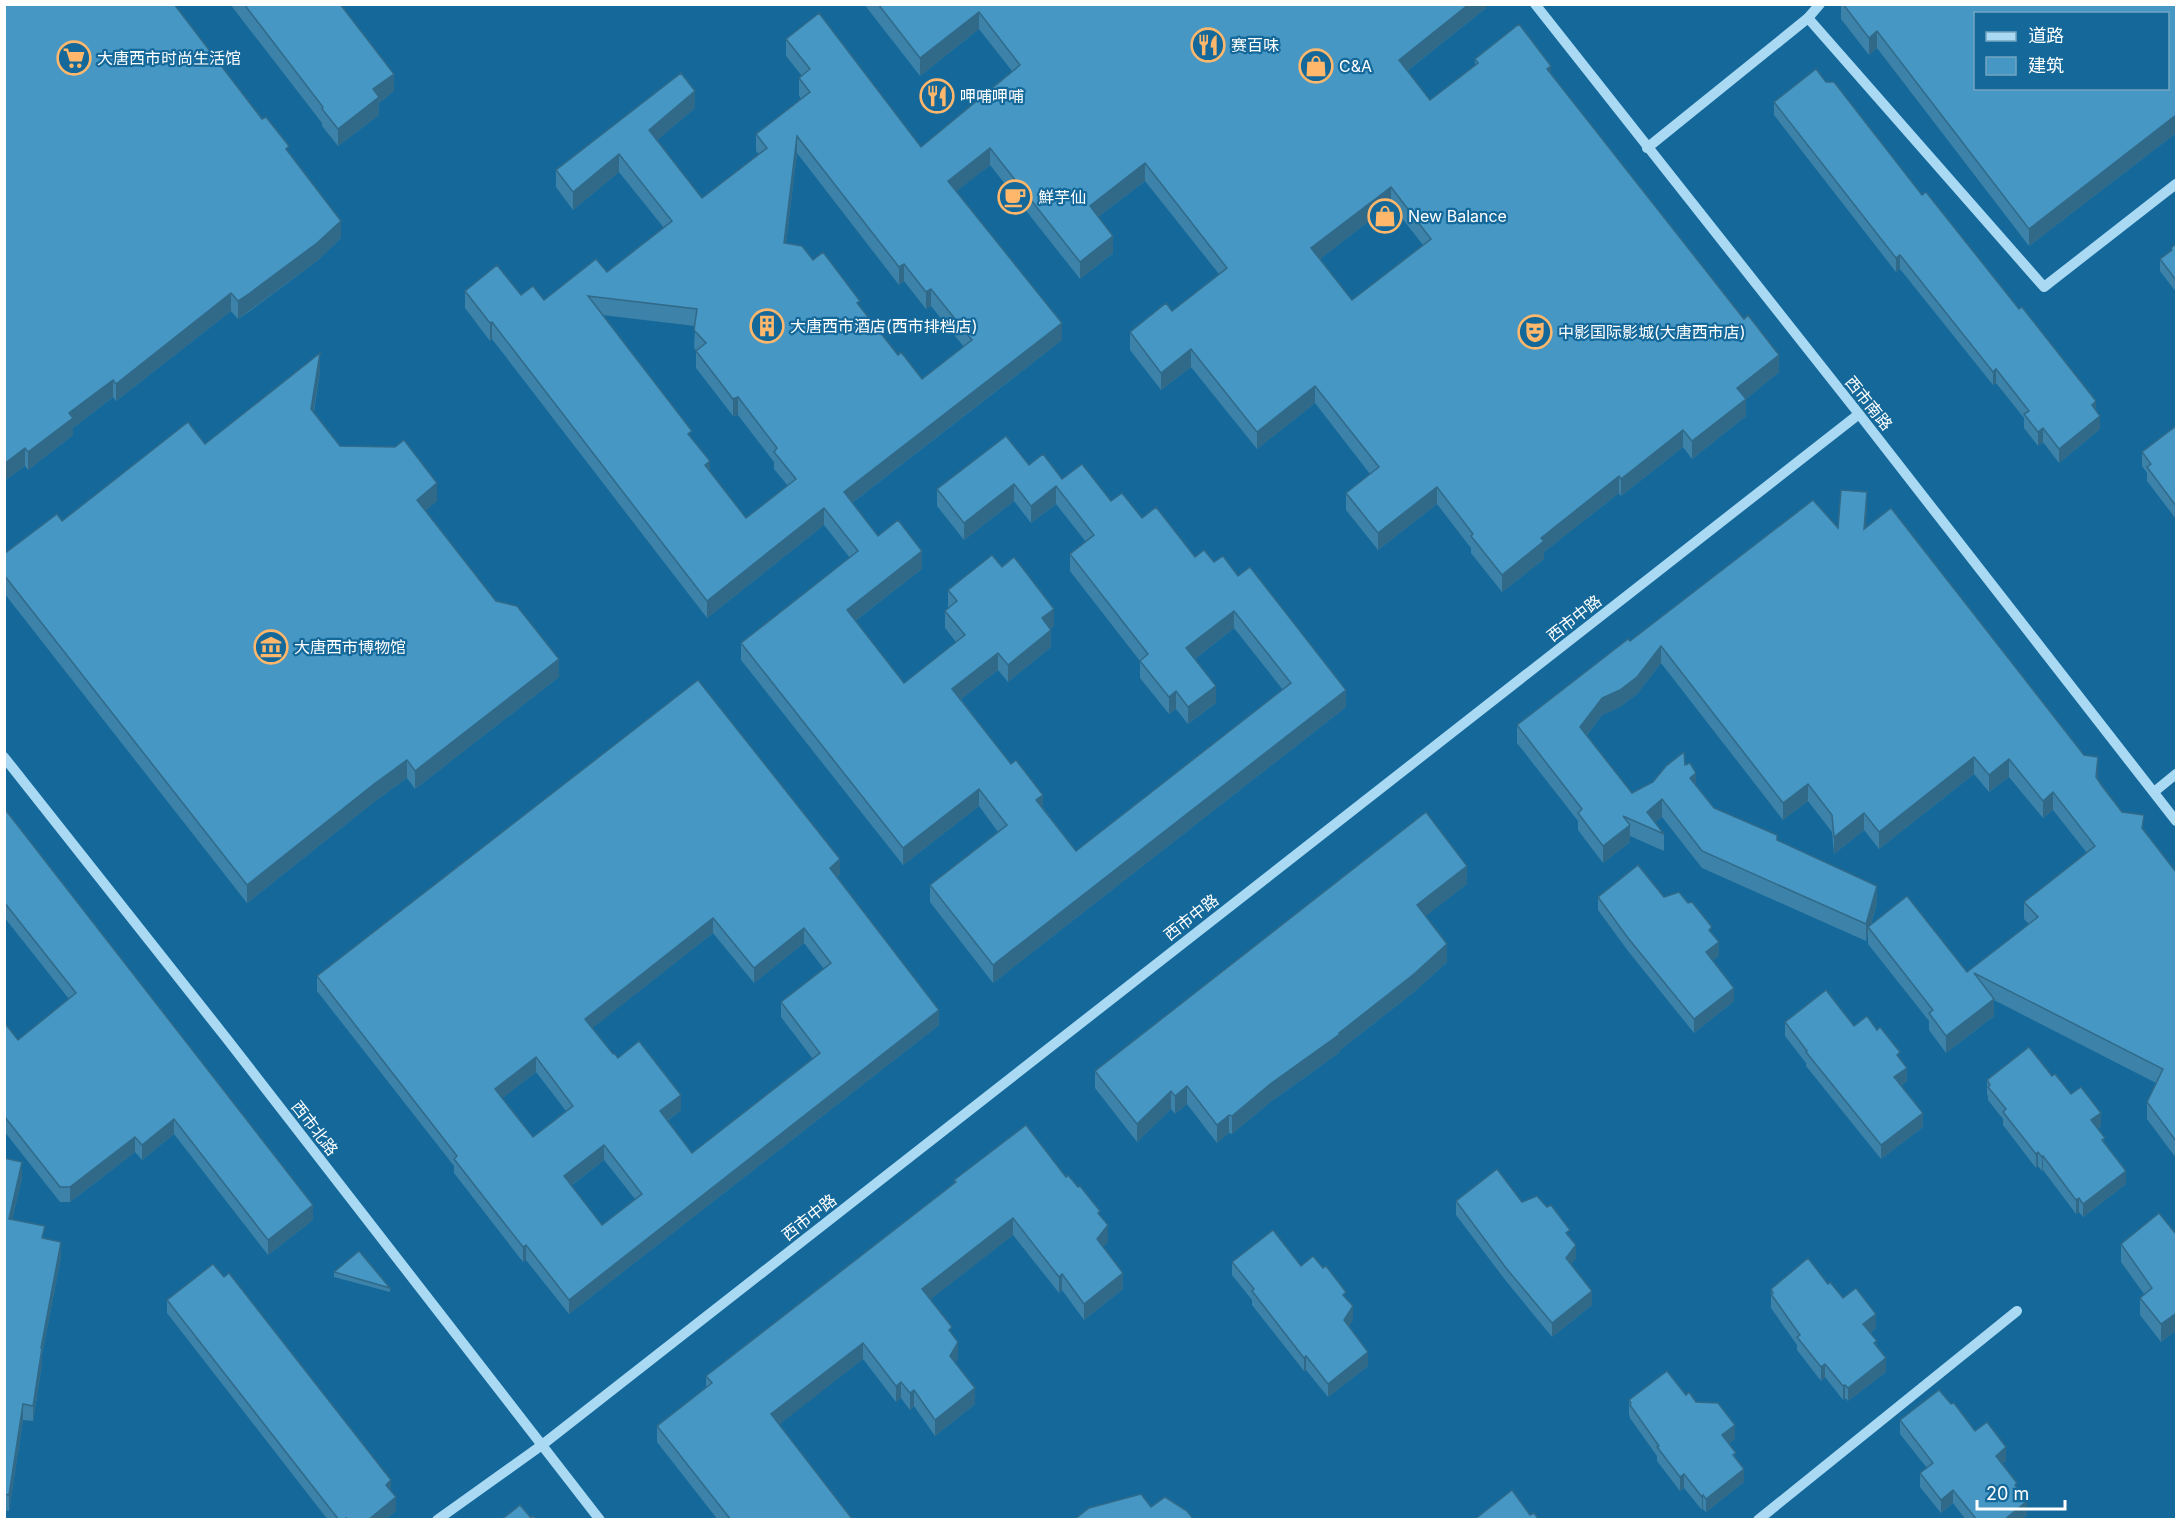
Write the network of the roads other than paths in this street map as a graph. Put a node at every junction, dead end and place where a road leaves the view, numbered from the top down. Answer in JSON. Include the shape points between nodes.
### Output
{"nodes":[{"id":1,"x":1535,"y":4,"type":"edge"},
{"id":2,"x":1820,"y":4,"type":"edge"},
{"id":3,"x":1808,"y":18,"type":"junction"},
{"id":4,"x":1647,"y":148,"type":"junction"},
{"id":5,"x":2176,"y":184,"type":"edge"},
{"id":6,"x":1859,"y":414,"type":"junction"},
{"id":7,"x":4,"y":757,"type":"edge"},
{"id":8,"x":2176,"y":774,"type":"edge"},
{"id":9,"x":2154,"y":792,"type":"junction"},
{"id":10,"x":2176,"y":821,"type":"edge"},
{"id":11,"x":2017,"y":1311,"type":"dead end"},
{"id":12,"x":542,"y":1445,"type":"junction"},
{"id":13,"x":437,"y":1520,"type":"edge"},
{"id":14,"x":600,"y":1520,"type":"edge"},
{"id":15,"x":1758,"y":1520,"type":"edge"}],
"edges":[{"from":1,"to":4,"type":"street","name":"西市南路"},
{"from":2,"to":3,"type":"street"},
{"from":3,"to":4,"type":"street"},
{"from":3,"to":5,"type":"street","via":[[2044,287]]},
{"from":4,"to":6,"type":"street","name":"西市南路"},
{"from":6,"to":9,"type":"street","name":"西市南路"},
{"from":6,"to":12,"type":"street","name":"西市中路"},
{"from":7,"to":12,"type":"street","name":"西市北路"},
{"from":8,"to":9,"type":"street"},
{"from":9,"to":10,"type":"street","name":"西市南路"},
{"from":11,"to":15,"type":"street"},
{"from":12,"to":13,"type":"street","name":"西市中路"},
{"from":12,"to":14,"type":"street","name":"西市北路"}]}
